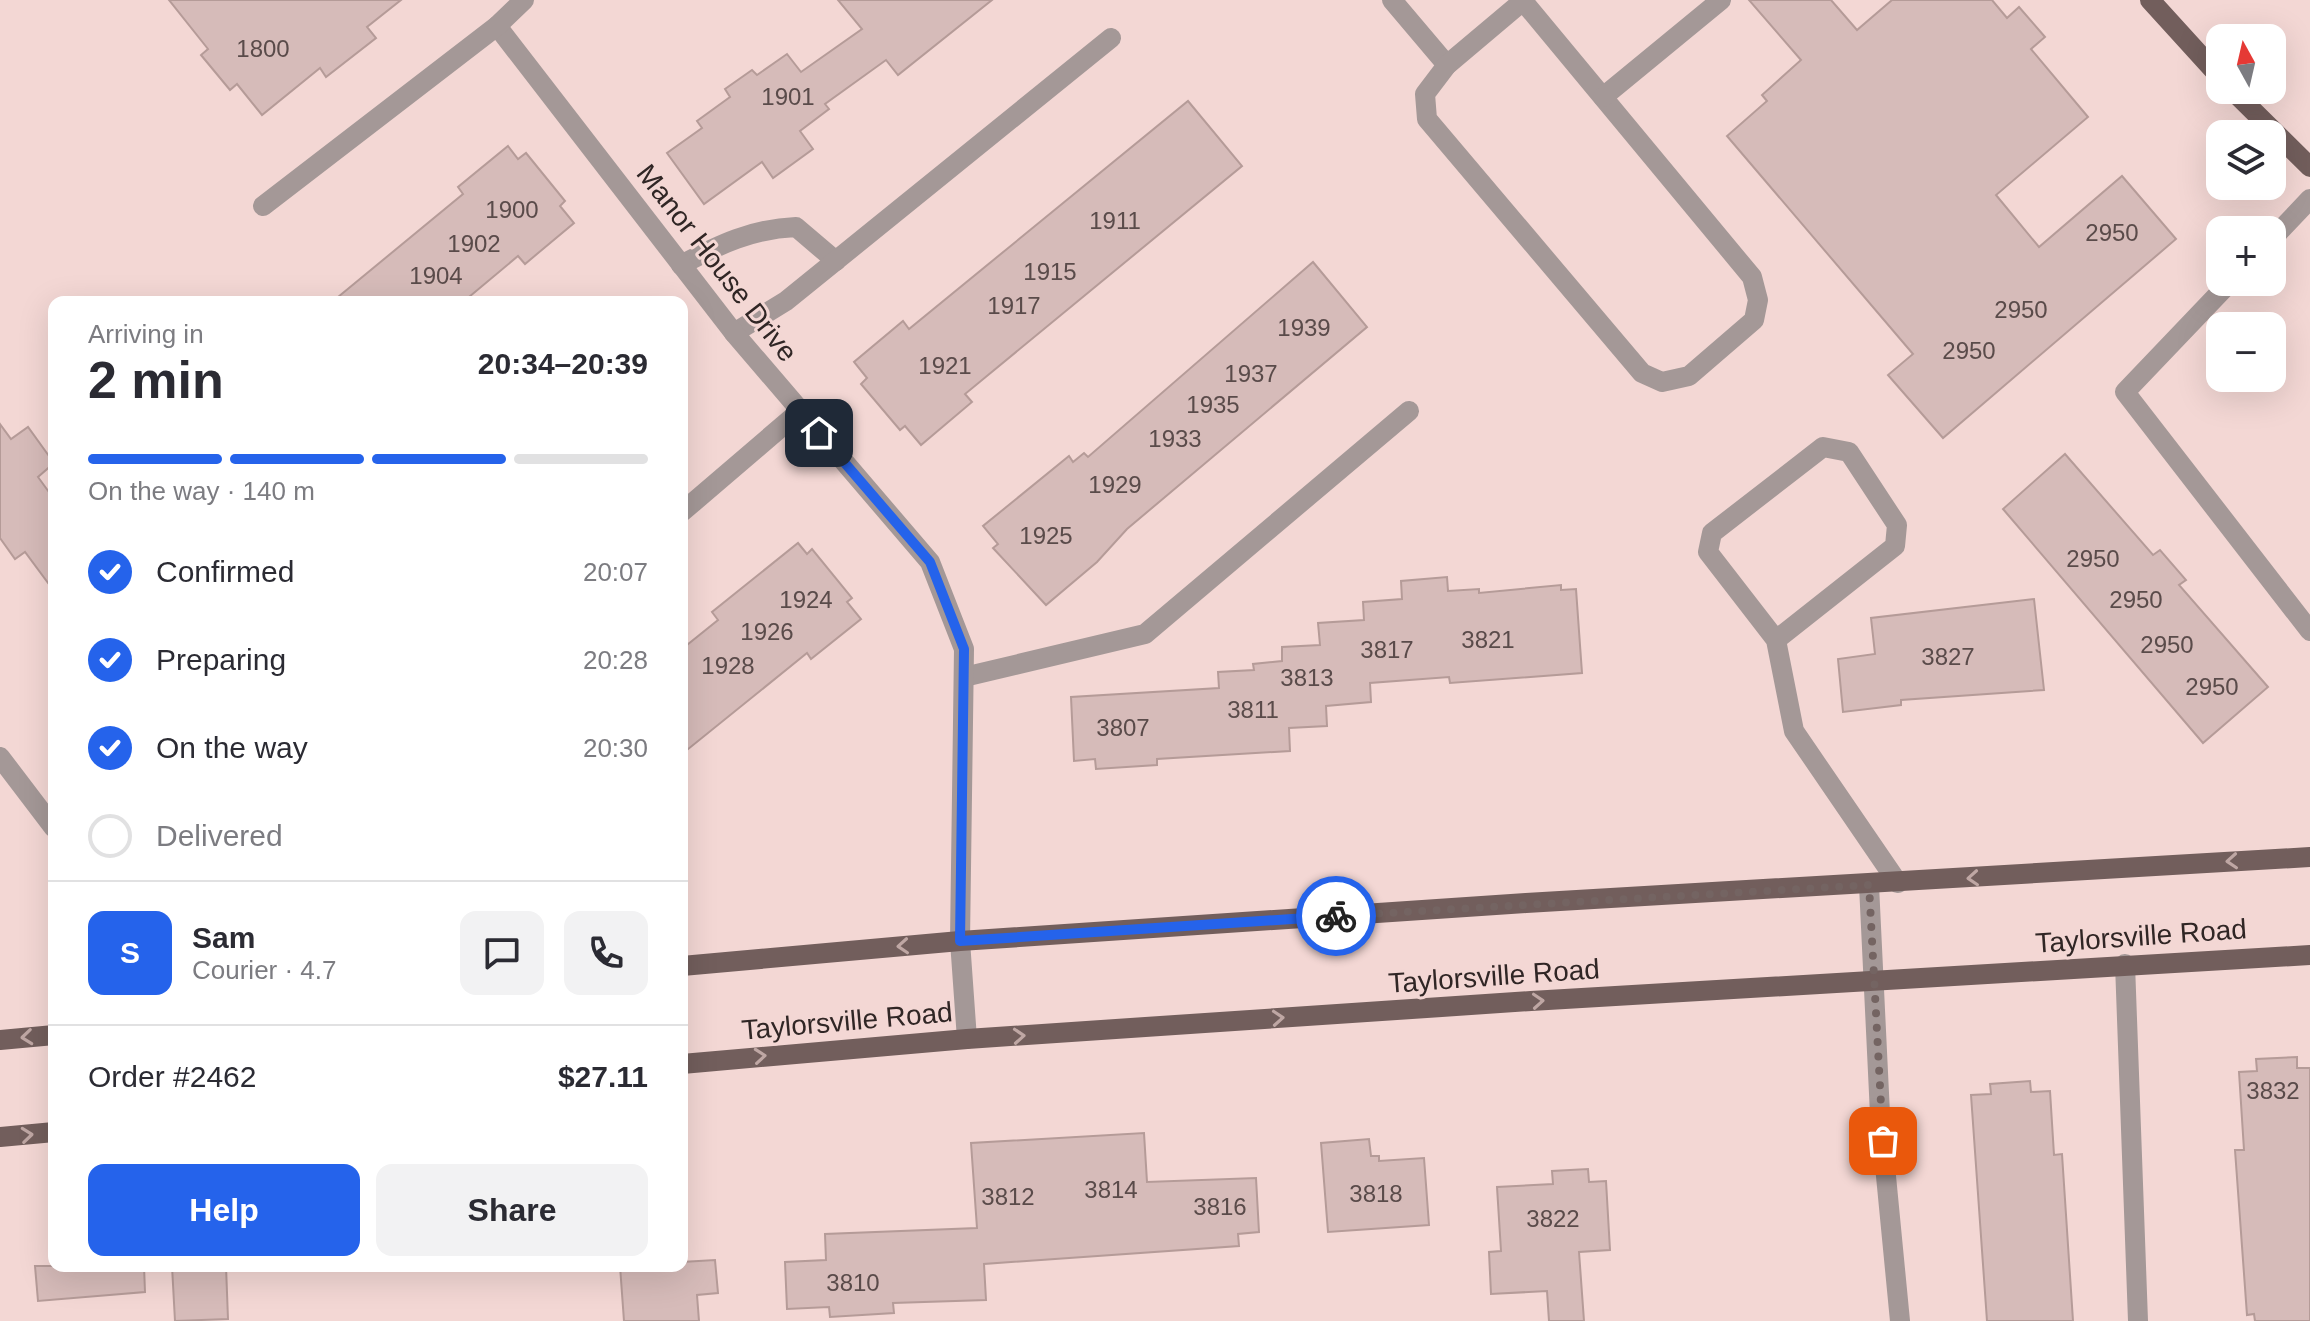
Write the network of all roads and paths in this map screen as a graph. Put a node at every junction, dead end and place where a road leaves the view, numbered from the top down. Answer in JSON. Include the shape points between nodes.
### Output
{"nodes":[{"id":1,"x":524,"y":0,"type":"edge"},
{"id":2,"x":1392,"y":0,"type":"edge"},
{"id":3,"x":1523,"y":0,"type":"edge"},
{"id":4,"x":1721,"y":0,"type":"edge"},
{"id":5,"x":2150,"y":0,"type":"edge"},
{"id":6,"x":497,"y":26,"type":"junction"},
{"id":7,"x":1111,"y":38,"type":"dead end"},
{"id":8,"x":2206,"y":62,"type":"edge"},
{"id":9,"x":1447,"y":65,"type":"junction"},
{"id":10,"x":1603,"y":97,"type":"junction"},
{"id":11,"x":2246,"y":104,"type":"edge"},
{"id":12,"x":2310,"y":167,"type":"edge"},
{"id":13,"x":2310,"y":199,"type":"edge"},
{"id":14,"x":263,"y":206,"type":"dead end"},
{"id":15,"x":2286,"y":224,"type":"edge"},
{"id":16,"x":836,"y":261,"type":"junction"},
{"id":17,"x":681,"y":265,"type":"junction"},
{"id":18,"x":2217,"y":296,"type":"edge"},
{"id":19,"x":734,"y":333,"type":"junction"},
{"id":20,"x":800,"y":411,"type":"junction"},
{"id":21,"x":1409,"y":411,"type":"dead end"},
{"id":22,"x":688,"y":507,"type":"edge"},
{"id":23,"x":2310,"y":631,"type":"edge"},
{"id":24,"x":1776,"y":640,"type":"junction"},
{"id":25,"x":964,"y":677,"type":"junction"},
{"id":26,"x":0,"y":757,"type":"edge"},
{"id":27,"x":48,"y":820,"type":"edge"},
{"id":28,"x":2310,"y":857,"type":"edge"},
{"id":29,"x":1898,"y":883,"type":"junction"},
{"id":30,"x":1869,"y":885,"type":"junction"},
{"id":31,"x":960,"y":941,"type":"junction"},
{"id":32,"x":2310,"y":955,"type":"edge"},
{"id":33,"x":2125,"y":964,"type":"junction"},
{"id":34,"x":688,"y":965,"type":"edge"},
{"id":35,"x":1872,"y":979,"type":"junction"},
{"id":36,"x":48,"y":1036,"type":"edge"},
{"id":37,"x":967,"y":1039,"type":"junction"},
{"id":38,"x":0,"y":1040,"type":"edge"},
{"id":39,"x":688,"y":1063,"type":"edge"},
{"id":40,"x":48,"y":1133,"type":"edge"},
{"id":41,"x":0,"y":1137,"type":"edge"},
{"id":42,"x":1900,"y":1321,"type":"edge"},
{"id":43,"x":2138,"y":1321,"type":"edge"}],
"edges":[{"from":1,"to":6,"type":"street"},
{"from":2,"to":9,"type":"street"},
{"from":3,"to":9,"type":"street"},
{"from":3,"to":10,"type":"street"},
{"from":4,"to":10,"type":"street"},
{"from":5,"to":8,"type":"main road"},
{"from":6,"to":14,"type":"street"},
{"from":6,"to":17,"type":"street","name":"Manor House Drive"},
{"from":7,"to":16,"type":"street"},
{"from":9,"to":10,"type":"street","via":[[1425,94],[1427,119],[1642,373],[1662,382],[1689,376],[1754,320],[1758,300],[1752,277]]},
{"from":11,"to":12,"type":"main road"},
{"from":13,"to":15,"type":"street"},
{"from":16,"to":17,"type":"street","via":[[796,227],[760,229]]},
{"from":16,"to":19,"type":"street"},
{"from":17,"to":19,"type":"street","name":"Manor House Drive"},
{"from":18,"to":23,"type":"street","via":[[2125,392]]},
{"from":19,"to":20,"type":"street","name":"Manor House Drive"},
{"from":20,"to":22,"type":"street"},
{"from":20,"to":25,"type":"street","name":"Manor House Drive","via":[[930,562],[964,649]]},
{"from":21,"to":25,"type":"street","via":[[1145,634]]},
{"from":24,"to":24,"type":"street","via":[[1708,552],[1712,533],[1823,447],[1849,452],[1897,525],[1895,546]]},
{"from":24,"to":29,"type":"street","via":[[1794,731]]},
{"from":25,"to":31,"type":"street","name":"Manor House Drive"},
{"from":26,"to":27,"type":"street"},
{"from":28,"to":29,"type":"main road","one_way":true},
{"from":29,"to":30,"type":"main road"},
{"from":30,"to":31,"type":"main road"},
{"from":30,"to":35,"type":"street"},
{"from":31,"to":34,"type":"main road","one_way":true},
{"from":31,"to":37,"type":"street","name":"Manor House Drive"},
{"from":32,"to":33,"type":"main road","name":"Taylorsville Road"},
{"from":33,"to":35,"type":"main road","name":"Taylorsville Road"},
{"from":33,"to":43,"type":"street"},
{"from":37,"to":35,"type":"main road","name":"Taylorsville Road","one_way":true},
{"from":35,"to":42,"type":"street"},
{"from":36,"to":38,"type":"main road","one_way":true},
{"from":39,"to":37,"type":"main road","name":"Taylorsville Road","one_way":true},
{"from":41,"to":40,"type":"main road","one_way":true}]}
